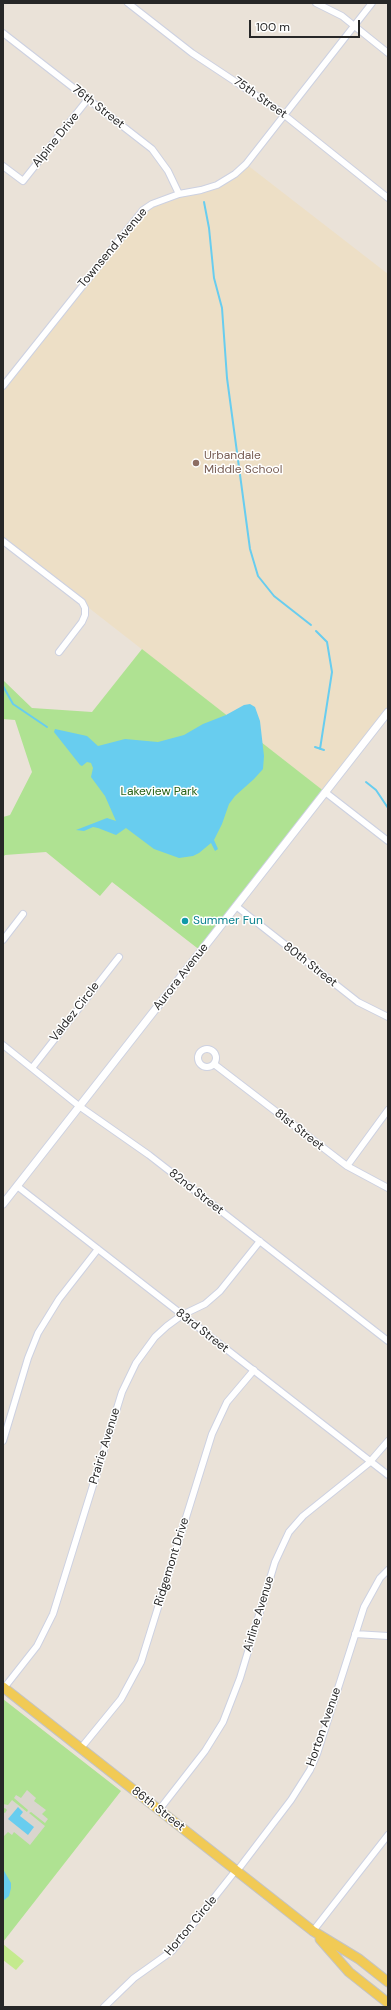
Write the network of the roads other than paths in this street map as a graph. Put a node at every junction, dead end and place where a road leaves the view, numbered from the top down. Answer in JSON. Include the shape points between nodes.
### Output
{"nodes":[{"id":1,"x":128,"y":3,"type":"edge"},
{"id":2,"x":316,"y":3,"type":"edge"},
{"id":3,"x":372,"y":3,"type":"edge"},
{"id":4,"x":354,"y":26,"type":"junction"},
{"id":5,"x":3,"y":33,"type":"edge"},
{"id":6,"x":388,"y":52,"type":"edge"},
{"id":7,"x":88,"y":100,"type":"junction"},
{"id":8,"x":285,"y":115,"type":"junction"},
{"id":9,"x":3,"y":166,"type":"edge"},
{"id":10,"x":179,"y":194,"type":"junction"},
{"id":11,"x":388,"y":198,"type":"edge"},
{"id":12,"x":3,"y":386,"type":"edge"},
{"id":13,"x":3,"y":541,"type":"edge"},
{"id":14,"x":59,"y":652,"type":"dead end"},
{"id":15,"x":388,"y":712,"type":"edge"},
{"id":16,"x":325,"y":792,"type":"junction"},
{"id":17,"x":388,"y":841,"type":"edge"},
{"id":18,"x":236,"y":906,"type":"junction"},
{"id":19,"x":23,"y":914,"type":"dead end"},
{"id":20,"x":3,"y":940,"type":"edge"},
{"id":21,"x":119,"y":957,"type":"dead end"},
{"id":22,"x":388,"y":1017,"type":"edge"},
{"id":23,"x":3,"y":1045,"type":"edge"},
{"id":24,"x":214,"y":1064,"type":"dead end"},
{"id":25,"x":32,"y":1068,"type":"junction"},
{"id":26,"x":80,"y":1106,"type":"junction"},
{"id":27,"x":388,"y":1110,"type":"edge"},
{"id":28,"x":347,"y":1166,"type":"junction"},
{"id":29,"x":17,"y":1186,"type":"junction"},
{"id":30,"x":388,"y":1188,"type":"edge"},
{"id":31,"x":3,"y":1204,"type":"edge"},
{"id":32,"x":260,"y":1241,"type":"junction"},
{"id":33,"x":98,"y":1249,"type":"junction"},
{"id":34,"x":182,"y":1315,"type":"junction"},
{"id":35,"x":388,"y":1341,"type":"edge"},
{"id":36,"x":254,"y":1370,"type":"junction"},
{"id":37,"x":3,"y":1441,"type":"edge"},
{"id":38,"x":388,"y":1441,"type":"edge"},
{"id":39,"x":370,"y":1462,"type":"junction"},
{"id":40,"x":388,"y":1475,"type":"edge"},
{"id":41,"x":388,"y":1570,"type":"edge"},
{"id":42,"x":355,"y":1634,"type":"junction"},
{"id":43,"x":388,"y":1636,"type":"edge"},
{"id":44,"x":4,"y":1687,"type":"edge"},
{"id":45,"x":81,"y":1748,"type":"junction"},
{"id":46,"x":159,"y":1810,"type":"junction"},
{"id":47,"x":388,"y":1835,"type":"edge"},
{"id":48,"x":236,"y":1871,"type":"junction"},
{"id":49,"x":313,"y":1931,"type":"junction"},
{"id":50,"x":388,"y":1982,"type":"edge"},
{"id":51,"x":388,"y":2003,"type":"edge"},
{"id":52,"x":104,"y":2007,"type":"edge"}],
"edges":[{"from":1,"to":8,"type":"street","name":"75th Street","via":[[192,53]]},
{"from":2,"to":4,"type":"street","via":[[336,12]]},
{"from":3,"to":4,"type":"street","name":"Townsend Avenue"},
{"from":4,"to":6,"type":"street"},
{"from":4,"to":8,"type":"street","name":"Townsend Avenue"},
{"from":5,"to":7,"type":"street","name":"76th Street"},
{"from":7,"to":9,"type":"street","name":"Alpine Drive","via":[[23,181]]},
{"from":7,"to":10,"type":"street","name":"76th Street","via":[[152,149],[168,171]]},
{"from":8,"to":10,"type":"street","name":"Townsend Avenue","via":[[235,174],[217,185]]},
{"from":8,"to":11,"type":"street","name":"75th Street"},
{"from":10,"to":12,"type":"street","name":"Townsend Avenue","via":[[143,210]]},
{"from":13,"to":14,"type":"street","via":[[82,602],[85,608],[82,622]]},
{"from":15,"to":16,"type":"street","name":"Aurora Avenue"},
{"from":16,"to":17,"type":"street"},
{"from":16,"to":18,"type":"street","name":"Aurora Avenue"},
{"from":18,"to":22,"type":"street","name":"80th Street","via":[[358,1002]]},
{"from":18,"to":26,"type":"street","name":"Aurora Avenue"},
{"from":19,"to":20,"type":"street"},
{"from":21,"to":25,"type":"street","name":"Valdez Circle"},
{"from":23,"to":25,"type":"street","name":"82nd Street"},
{"from":24,"to":28,"type":"street","name":"81st Street"},
{"from":25,"to":26,"type":"street","name":"82nd Street"},
{"from":26,"to":29,"type":"street","name":"Aurora Avenue"},
{"from":26,"to":32,"type":"street","name":"82nd Street","via":[[149,1155]]},
{"from":27,"to":28,"type":"street"},
{"from":28,"to":30,"type":"street","name":"81st Street"},
{"from":29,"to":31,"type":"street","name":"Aurora Avenue"},
{"from":29,"to":33,"type":"street","name":"83rd Street"},
{"from":32,"to":34,"type":"street","name":"Prairie Avenue","via":[[220,1291],[205,1304]]},
{"from":32,"to":35,"type":"street","name":"82nd Street"},
{"from":33,"to":34,"type":"street","name":"83rd Street"},
{"from":33,"to":37,"type":"street","via":[[59,1299],[38,1333]]},
{"from":34,"to":36,"type":"street","name":"83rd Street"},
{"from":34,"to":44,"type":"street","name":"Prairie Avenue","via":[[155,1337],[128,1377],[52,1614],[36,1646]]},
{"from":36,"to":39,"type":"street","name":"83rd Street"},
{"from":36,"to":45,"type":"street","name":"Ridgemont Drive","via":[[227,1402],[212,1434],[140,1662],[120,1699]]},
{"from":38,"to":39,"type":"street","name":"Airline Avenue"},
{"from":39,"to":40,"type":"street","name":"83rd Street"},
{"from":39,"to":46,"type":"street","name":"Airline Avenue","via":[[303,1516],[289,1532],[275,1562],[240,1678],[226,1715],[205,1751]]},
{"from":41,"to":42,"type":"street","name":"Horton Avenue","via":[[368,1597]]},
{"from":42,"to":43,"type":"street"},
{"from":42,"to":48,"type":"street","name":"Horton Avenue","via":[[310,1770],[292,1800]]},
{"from":44,"to":45,"type":"main road","name":"86th Street"},
{"from":45,"to":46,"type":"main road","name":"86th Street"},
{"from":46,"to":48,"type":"main road","name":"86th Street"},
{"from":47,"to":49,"type":"street"},
{"from":48,"to":49,"type":"main road","name":"86th Street"},
{"from":48,"to":52,"type":"street","name":"Horton Circle","via":[[172,1951],[134,1978]]},
{"from":49,"to":50,"type":"main road","name":"86th Street","via":[[359,1959]]},
{"from":49,"to":51,"type":"main road","name":"86th Street","via":[[349,1972]]}]}
